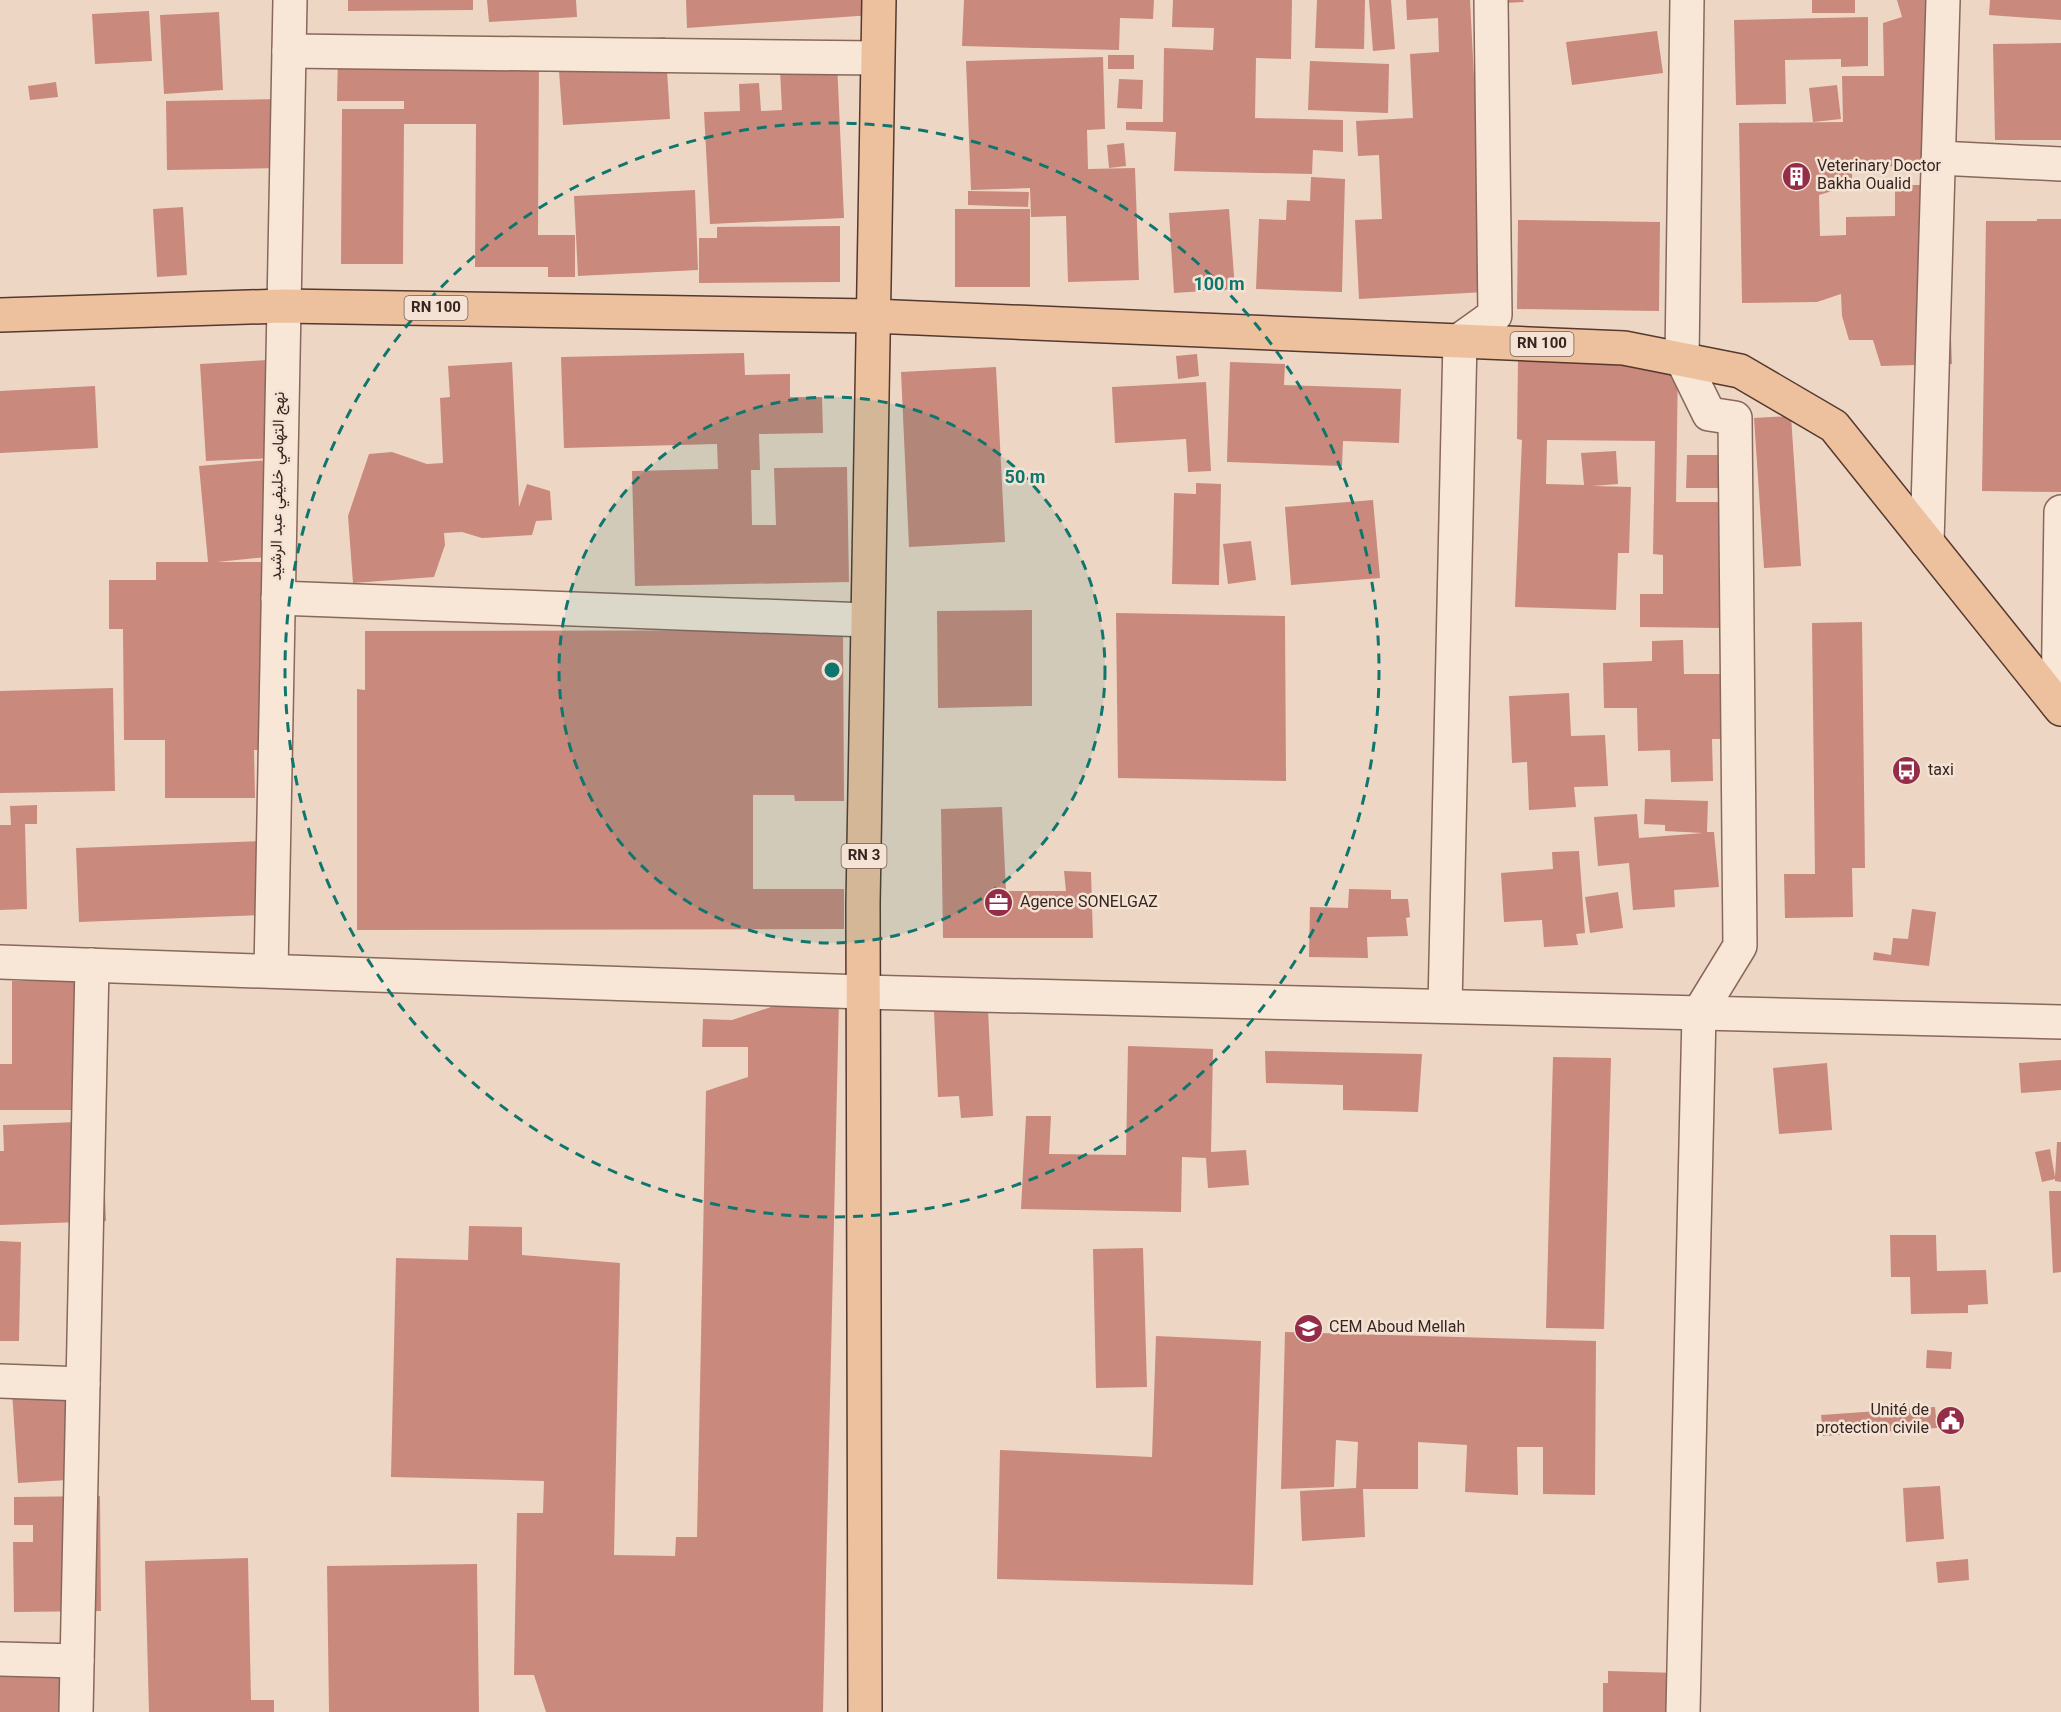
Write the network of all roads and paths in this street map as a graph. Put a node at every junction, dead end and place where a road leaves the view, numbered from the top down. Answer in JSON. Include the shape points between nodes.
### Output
{"nodes":[{"id":1,"x":290,"y":0,"type":"edge"},
{"id":2,"x":879,"y":0,"type":"edge"},
{"id":3,"x":1491,"y":0,"type":"edge"},
{"id":4,"x":1687,"y":0,"type":"edge"},
{"id":5,"x":1943,"y":0,"type":"edge"},
{"id":6,"x":288,"y":51,"type":"junction"},
{"id":7,"x":878,"y":58,"type":"junction"},
{"id":8,"x":1939,"y":158,"type":"junction"},
{"id":9,"x":2061,"y":164,"type":"edge"},
{"id":10,"x":283,"y":306,"type":"junction"},
{"id":11,"x":0,"y":315,"type":"edge"},
{"id":12,"x":872,"y":316,"type":"junction"},
{"id":13,"x":1460,"y":340,"type":"junction"},
{"id":14,"x":1682,"y":359,"type":"junction"},
{"id":15,"x":2061,"y":512,"type":"edge"},
{"id":16,"x":1927,"y":542,"type":"junction"},
{"id":17,"x":278,"y":598,"type":"junction"},
{"id":18,"x":867,"y":620,"type":"junction"},
{"id":19,"x":2060,"y":707,"type":"edge"},
{"id":20,"x":0,"y":962,"type":"edge"},
{"id":21,"x":92,"y":965,"type":"junction"},
{"id":22,"x":271,"y":971,"type":"junction"},
{"id":23,"x":863,"y":992,"type":"junction"},
{"id":24,"x":1445,"y":1006,"type":"junction"},
{"id":25,"x":1699,"y":1013,"type":"junction"},
{"id":26,"x":2061,"y":1022,"type":"edge"},
{"id":27,"x":0,"y":1381,"type":"edge"},
{"id":28,"x":83,"y":1384,"type":"junction"},
{"id":29,"x":0,"y":1659,"type":"edge"},
{"id":30,"x":77,"y":1661,"type":"junction"},
{"id":31,"x":76,"y":1712,"type":"edge"},
{"id":32,"x":865,"y":1712,"type":"edge"},
{"id":33,"x":1683,"y":1712,"type":"edge"}],
"edges":[{"from":1,"to":6,"type":"street","name":"نهج التهامي خليفي عبد الرشيد"},
{"from":2,"to":7,"type":"main road","number":"RN 3"},
{"from":3,"to":13,"type":"street","via":[[1495,315]]},
{"from":4,"to":14,"type":"street"},
{"from":5,"to":8,"type":"street"},
{"from":6,"to":7,"type":"street"},
{"from":6,"to":10,"type":"street","name":"نهج التهامي خليفي عبد الرشيد"},
{"from":7,"to":12,"type":"main road","number":"RN 3"},
{"from":8,"to":9,"type":"street"},
{"from":8,"to":16,"type":"street"},
{"from":10,"to":11,"type":"main road","number":"RN 100"},
{"from":10,"to":12,"type":"main road","number":"RN 100"},
{"from":10,"to":17,"type":"street","name":"نهج التهامي خليفي عبد الرشيد"},
{"from":12,"to":13,"type":"main road","number":"RN 100"},
{"from":12,"to":18,"type":"main road","number":"RN 3"},
{"from":13,"to":14,"type":"main road","number":"RN 100","via":[[1624,348]]},
{"from":13,"to":24,"type":"street"},
{"from":14,"to":16,"type":"main road","number":"RN 100","via":[[1740,371],[1834,426]]},
{"from":14,"to":25,"type":"street","via":[[1709,414],[1735,418],[1740,945]]},
{"from":15,"to":19,"type":"street"},
{"from":16,"to":19,"type":"main road","number":"RN 100"},
{"from":17,"to":18,"type":"street"},
{"from":17,"to":22,"type":"street","name":"نهج التهامي خليفي عبد الرشيد"},
{"from":18,"to":23,"type":"main road","number":"RN 3"},
{"from":20,"to":21,"type":"street"},
{"from":21,"to":22,"type":"street"},
{"from":21,"to":28,"type":"street"},
{"from":22,"to":23,"type":"street"},
{"from":23,"to":24,"type":"street"},
{"from":23,"to":32,"type":"main road","number":"RN 3"},
{"from":24,"to":25,"type":"street"},
{"from":25,"to":26,"type":"street"},
{"from":25,"to":33,"type":"street"},
{"from":27,"to":28,"type":"street"},
{"from":28,"to":30,"type":"street"},
{"from":29,"to":30,"type":"street"},
{"from":30,"to":31,"type":"street"}]}
